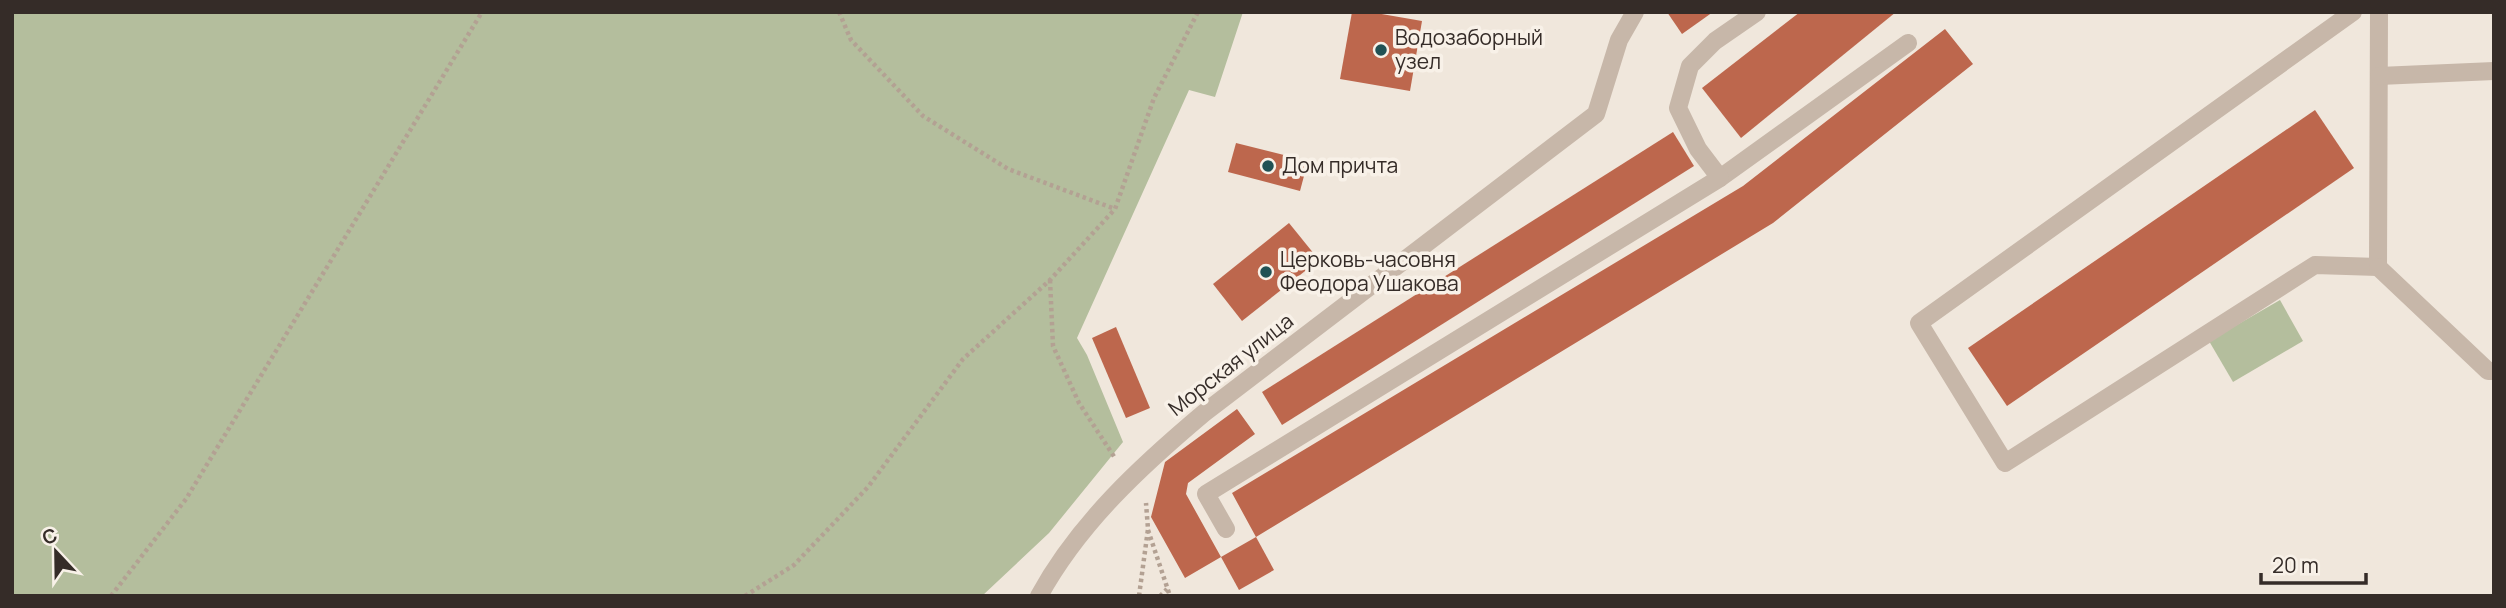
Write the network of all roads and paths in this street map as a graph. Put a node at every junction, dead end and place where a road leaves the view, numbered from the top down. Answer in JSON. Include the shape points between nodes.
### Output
{"nodes":[{"id":1,"x":482,"y":12,"type":"edge"},
{"id":2,"x":839,"y":12,"type":"edge"},
{"id":3,"x":1198,"y":12,"type":"edge"},
{"id":4,"x":1634,"y":12,"type":"edge"},
{"id":5,"x":1757,"y":12,"type":"edge"},
{"id":6,"x":2353,"y":12,"type":"edge"},
{"id":7,"x":2379,"y":12,"type":"edge"},
{"id":8,"x":1908,"y":43,"type":"dead end"},
{"id":9,"x":2494,"y":71,"type":"edge"},
{"id":10,"x":2379,"y":76,"type":"junction"},
{"id":11,"x":1720,"y":178,"type":"junction"},
{"id":12,"x":1115,"y":209,"type":"junction"},
{"id":13,"x":2378,"y":267,"type":"junction"},
{"id":14,"x":1049,"y":280,"type":"junction"},
{"id":15,"x":2494,"y":371,"type":"edge"},
{"id":16,"x":1117,"y":462,"type":"dead end"},
{"id":17,"x":1142,"y":467,"type":"junction"},
{"id":18,"x":1148,"y":529,"type":"junction"},
{"id":19,"x":1226,"y":529,"type":"dead end"},
{"id":20,"x":1168,"y":588,"type":"junction"},
{"id":21,"x":111,"y":596,"type":"edge"},
{"id":22,"x":745,"y":596,"type":"edge"},
{"id":23,"x":1038,"y":596,"type":"edge"},
{"id":24,"x":1139,"y":596,"type":"edge"},
{"id":25,"x":1160,"y":596,"type":"edge"},
{"id":26,"x":1170,"y":596,"type":"edge"}],
"edges":[{"from":1,"to":21,"type":"path","via":[[186,499]]},
{"from":2,"to":12,"type":"path","via":[[851,40],[923,116],[1008,169]]},
{"from":3,"to":12,"type":"path","via":[[1154,98]]},
{"from":4,"to":17,"type":"street","name":"Морская улица","via":[[1619,40],[1596,114],[1204,413]]},
{"from":5,"to":11,"type":"street","via":[[1715,41],[1690,66],[1678,108]]},
{"from":6,"to":13,"type":"street","via":[[1919,323],[2005,463],[2315,265]]},
{"from":7,"to":10,"type":"street"},
{"from":8,"to":11,"type":"street"},
{"from":9,"to":10,"type":"street"},
{"from":10,"to":13,"type":"street"},
{"from":11,"to":19,"type":"street","via":[[1206,494]]},
{"from":12,"to":14,"type":"path"},
{"from":13,"to":15,"type":"street","via":[[2488,371]]},
{"from":14,"to":16,"type":"path","via":[[1053,346],[1079,403]]},
{"from":14,"to":22,"type":"path","via":[[963,359],[868,487],[794,565]]},
{"from":17,"to":18,"type":"path"},
{"from":17,"to":23,"type":"street","name":"Морская улица","via":[[1107,502]]},
{"from":18,"to":20,"type":"path"},
{"from":18,"to":24,"type":"path"},
{"from":20,"to":25,"type":"path"},
{"from":20,"to":26,"type":"path"}]}
